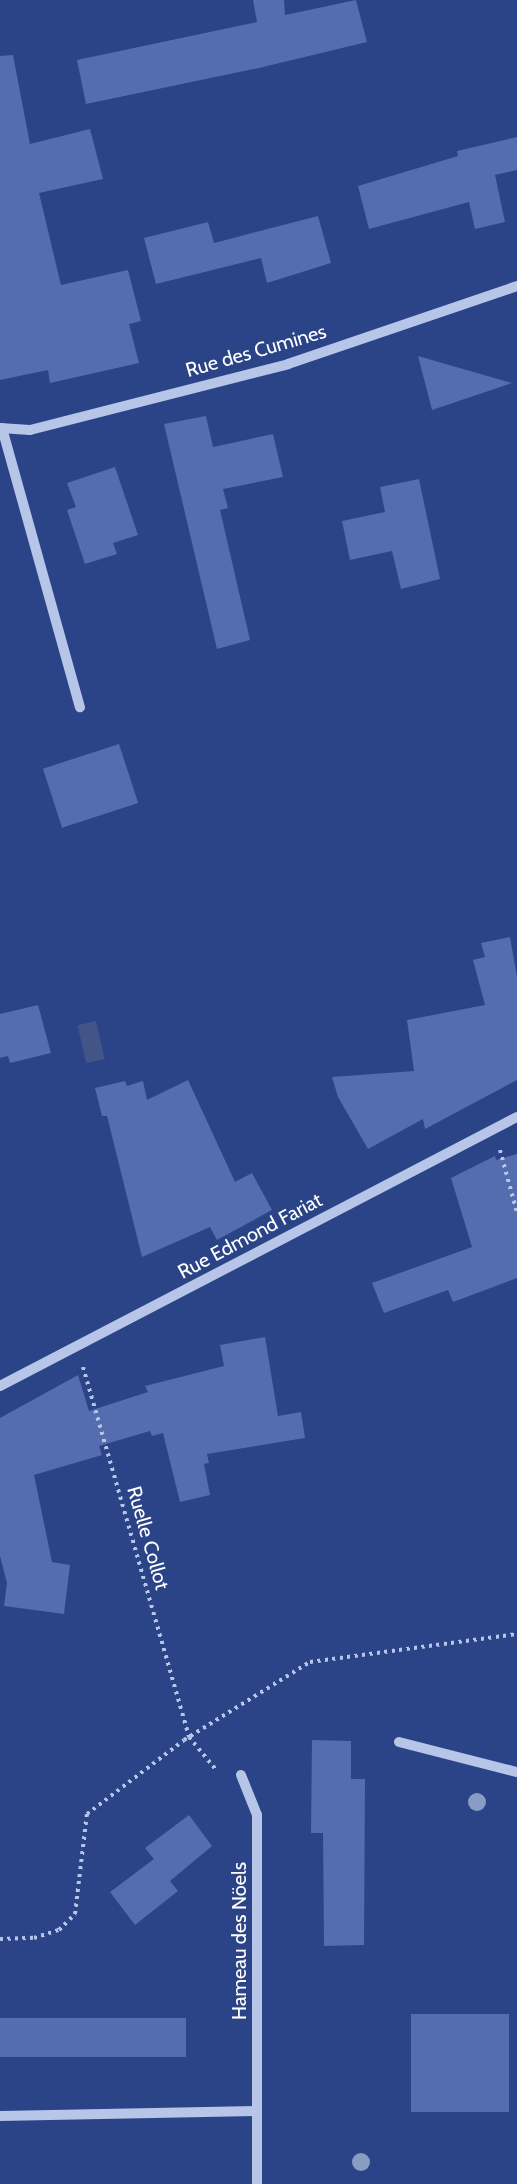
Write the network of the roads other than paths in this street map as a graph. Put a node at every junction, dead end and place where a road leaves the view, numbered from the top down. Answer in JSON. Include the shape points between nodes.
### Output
{"nodes":[{"id":1,"x":517,"y":286,"type":"edge"},
{"id":2,"x":1,"y":428,"type":"edge"},
{"id":3,"x":80,"y":707,"type":"dead end"},
{"id":4,"x":517,"y":1117,"type":"edge"},
{"id":5,"x":0,"y":1386,"type":"edge"},
{"id":6,"x":399,"y":1743,"type":"dead end"},
{"id":7,"x":517,"y":1772,"type":"edge"},
{"id":8,"x":241,"y":1775,"type":"road end"},
{"id":9,"x":257,"y":2111,"type":"junction"},
{"id":10,"x":0,"y":2116,"type":"edge"},
{"id":11,"x":257,"y":2184,"type":"edge"}],
"edges":[{"from":1,"to":2,"type":"street","name":"Rue des Cumines","via":[[288,364],[30,430]]},
{"from":2,"to":3,"type":"street"},
{"from":4,"to":5,"type":"street","name":"Rue Edmond Fariat"},
{"from":6,"to":7,"type":"street"},
{"from":8,"to":9,"type":"street","name":"Hameau des Nöels","via":[[257,1815]]},
{"from":9,"to":10,"type":"street"},
{"from":9,"to":11,"type":"street","name":"Hameau des Nöels"}]}
